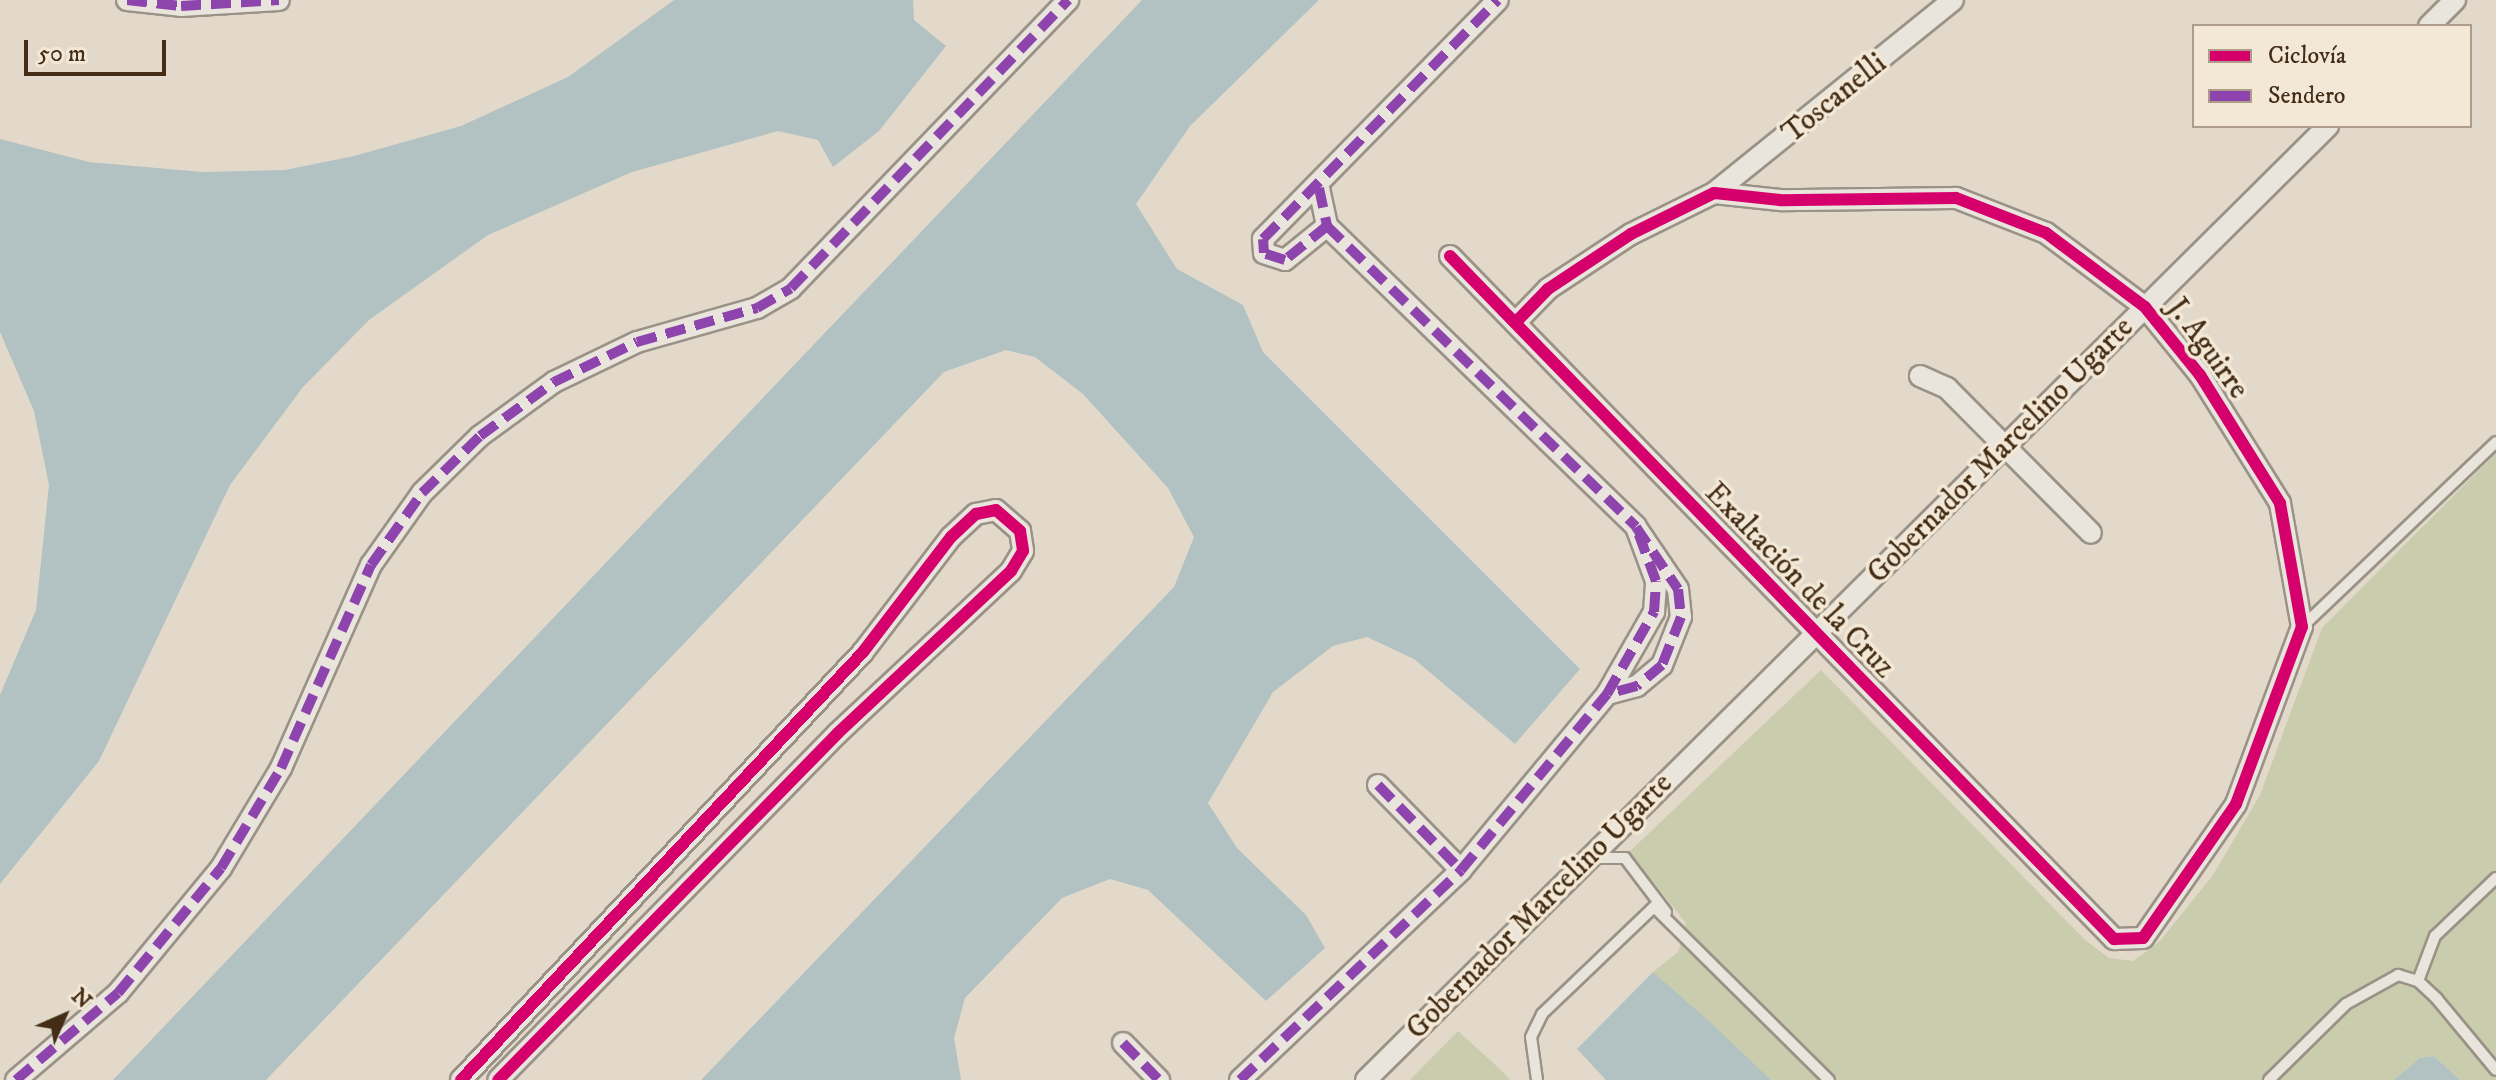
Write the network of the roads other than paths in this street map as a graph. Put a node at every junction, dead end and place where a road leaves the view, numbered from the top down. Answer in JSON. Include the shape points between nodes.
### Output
{"nodes":[{"id":1,"x":127,"y":0,"type":"edge"},
{"id":2,"x":279,"y":0,"type":"edge"},
{"id":3,"x":1068,"y":0,"type":"edge"},
{"id":4,"x":1498,"y":0,"type":"edge"},
{"id":5,"x":1953,"y":0,"type":"edge"},
{"id":6,"x":2455,"y":0,"type":"edge"},
{"id":7,"x":2431,"y":24,"type":"edge"},
{"id":8,"x":2326,"y":128,"type":"edge"},
{"id":9,"x":1319,"y":188,"type":"junction"},
{"id":10,"x":1714,"y":193,"type":"junction"},
{"id":11,"x":1327,"y":226,"type":"junction"},
{"id":12,"x":1450,"y":256,"type":"dead end"},
{"id":13,"x":2145,"y":307,"type":"junction"},
{"id":14,"x":1515,"y":323,"type":"junction"},
{"id":15,"x":1920,"y":376,"type":"dead end"},
{"id":16,"x":2496,"y":442,"type":"edge"},
{"id":17,"x":2004,"y":451,"type":"junction"},
{"id":18,"x":1636,"y":527,"type":"junction"},
{"id":19,"x":2091,"y":533,"type":"dead end"},
{"id":20,"x":2302,"y":627,"type":"junction"},
{"id":21,"x":1815,"y":636,"type":"junction"},
{"id":22,"x":1607,"y":694,"type":"junction"},
{"id":23,"x":1378,"y":785,"type":"dead end"},
{"id":24,"x":714,"y":814,"type":"junction"},
{"id":25,"x":736,"y":837,"type":"junction"},
{"id":26,"x":1589,"y":859,"type":"junction"},
{"id":27,"x":1461,"y":870,"type":"junction"},
{"id":28,"x":2496,"y":878,"type":"edge"},
{"id":29,"x":1666,"y":912,"type":"junction"},
{"id":30,"x":2418,"y":981,"type":"junction"},
{"id":31,"x":1123,"y":1043,"type":"dead end"},
{"id":32,"x":2496,"y":1070,"type":"edge"},
{"id":33,"x":16,"y":1080,"type":"edge"},
{"id":34,"x":461,"y":1080,"type":"edge"},
{"id":35,"x":498,"y":1080,"type":"edge"},
{"id":36,"x":1159,"y":1080,"type":"edge"},
{"id":37,"x":1240,"y":1080,"type":"edge"},
{"id":38,"x":1366,"y":1080,"type":"edge"},
{"id":39,"x":1537,"y":1080,"type":"edge"},
{"id":40,"x":1829,"y":1080,"type":"edge"},
{"id":41,"x":2269,"y":1080,"type":"edge"}],
"edges":[{"from":1,"to":2,"type":"street","via":[[181,6]]},
{"from":3,"to":33,"type":"street","via":[[791,288],[757,308],[673,328],[595,361],[512,410],[450,464],[371,565],[281,768],[221,868],[118,993]]},
{"from":4,"to":9,"type":"street"},
{"from":5,"to":10,"type":"street","name":"Toscanelli"},
{"from":6,"to":7,"type":"street"},
{"from":8,"to":13,"type":"street","name":"Gobernador Marcelino Ugarte"},
{"from":9,"to":11,"type":"street"},
{"from":9,"to":11,"type":"street","via":[[1263,239],[1264,253],[1285,260]]},
{"from":10,"to":13,"type":"street","name":"J. Aguirre","via":[[1780,200],[1956,198],[2046,233]]},
{"from":10,"to":14,"type":"street","via":[[1631,234],[1548,289]]},
{"from":11,"to":18,"type":"street"},
{"from":12,"to":14,"type":"street","name":"Exaltación de la Cruz"},
{"from":13,"to":17,"type":"street","name":"Gobernador Marcelino Ugarte"},
{"from":13,"to":20,"type":"street","name":"J. Aguirre","via":[[2200,375],[2280,503]]},
{"from":14,"to":21,"type":"street","name":"Exaltación de la Cruz"},
{"from":15,"to":17,"type":"street","via":[[1947,388]]},
{"from":16,"to":20,"type":"lane"},
{"from":17,"to":19,"type":"street"},
{"from":17,"to":21,"type":"street","name":"Gobernador Marcelino Ugarte"},
{"from":18,"to":22,"type":"street","via":[[1656,581],[1654,612]]},
{"from":18,"to":22,"type":"street","via":[[1678,589],[1681,617],[1662,665],[1637,686]]},
{"from":20,"to":21,"type":"street","name":"Exaltación de la Cruz","via":[[2236,804],[2143,938],[2114,939]]},
{"from":21,"to":26,"type":"street","name":"Gobernador Marcelino Ugarte"},
{"from":22,"to":27,"type":"street"},
{"from":23,"to":27,"type":"street"},
{"from":24,"to":25,"type":"street"},
{"from":24,"to":25,"type":"street","via":[[976,514],[996,510],[1020,531],[1023,551],[1011,571]]},
{"from":24,"to":34,"type":"street"},
{"from":25,"to":35,"type":"street"},
{"from":26,"to":29,"type":"lane","via":[[1625,858]]},
{"from":26,"to":38,"type":"street","name":"Gobernador Marcelino Ugarte"},
{"from":27,"to":37,"type":"street"},
{"from":28,"to":30,"type":"lane","via":[[2435,936]]},
{"from":29,"to":39,"type":"lane","via":[[1644,909],[1542,1014],[1531,1037]]},
{"from":29,"to":40,"type":"lane"},
{"from":30,"to":32,"type":"lane"},
{"from":30,"to":41,"type":"lane","via":[[2380,981]]},
{"from":31,"to":36,"type":"street"}]}
